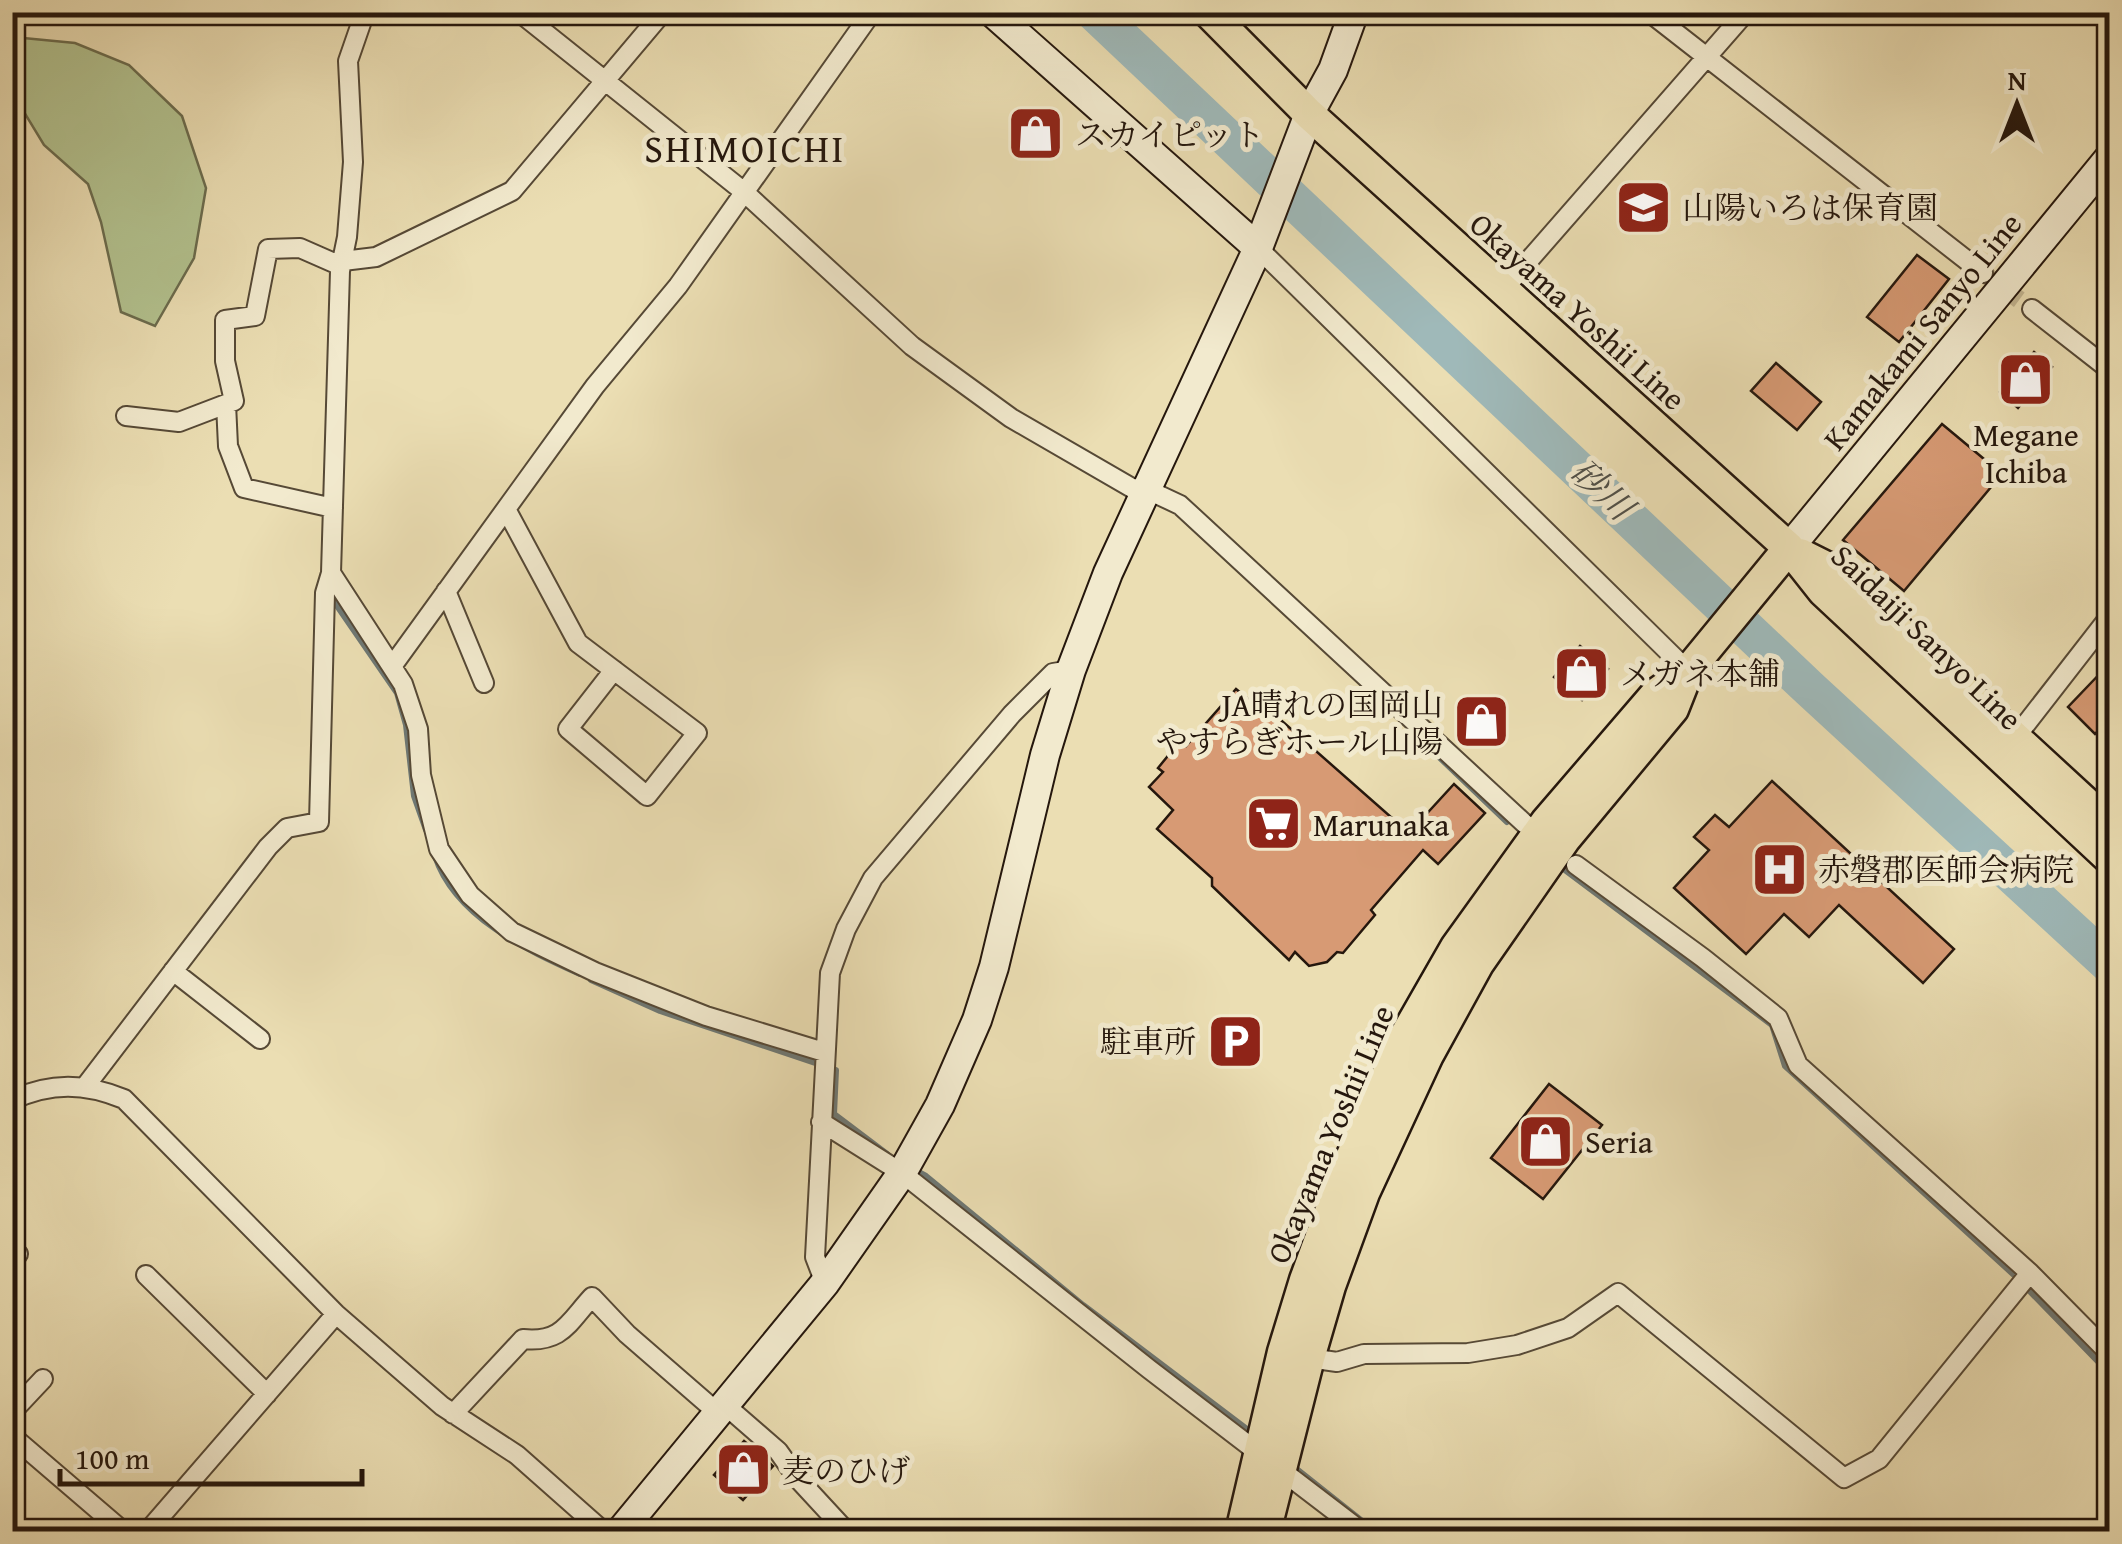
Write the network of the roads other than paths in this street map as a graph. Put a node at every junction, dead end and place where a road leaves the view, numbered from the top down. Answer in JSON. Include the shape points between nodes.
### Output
{"nodes":[{"id":1,"x":364,"y":12,"type":"edge"},
{"id":2,"x":519,"y":12,"type":"edge"},
{"id":3,"x":663,"y":12,"type":"edge"},
{"id":4,"x":872,"y":12,"type":"edge"},
{"id":5,"x":992,"y":12,"type":"edge"},
{"id":6,"x":1208,"y":12,"type":"edge"},
{"id":7,"x":1354,"y":12,"type":"edge"},
{"id":8,"x":1650,"y":12,"type":"edge"},
{"id":9,"x":1746,"y":12,"type":"edge"},
{"id":10,"x":1707,"y":56,"type":"junction"},
{"id":11,"x":606,"y":81,"type":"junction"},
{"id":12,"x":1309,"y":114,"type":"junction"},
{"id":13,"x":2110,"y":158,"type":"edge"},
{"id":14,"x":743,"y":191,"type":"junction"},
{"id":15,"x":1261,"y":238,"type":"junction"},
{"id":16,"x":342,"y":264,"type":"junction"},
{"id":17,"x":1983,"y":273,"type":"tunnel mouth"},
{"id":18,"x":1502,"y":290,"type":"junction"},
{"id":19,"x":2032,"y":309,"type":"tunnel mouth"},
{"id":20,"x":2110,"y":370,"type":"edge"},
{"id":21,"x":226,"y":404,"type":"junction"},
{"id":22,"x":126,"y":416,"type":"dead end"},
{"id":23,"x":1148,"y":490,"type":"junction"},
{"id":24,"x":333,"y":508,"type":"junction"},
{"id":25,"x":506,"y":509,"type":"junction"},
{"id":26,"x":1780,"y":559,"type":"junction"},
{"id":27,"x":331,"y":573,"type":"junction"},
{"id":28,"x":446,"y":592,"type":"junction"},
{"id":29,"x":2110,"y":616,"type":"edge"},
{"id":30,"x":393,"y":665,"type":"junction"},
{"id":31,"x":614,"y":670,"type":"junction"},
{"id":32,"x":1071,"y":670,"type":"junction"},
{"id":33,"x":1688,"y":671,"type":"junction"},
{"id":34,"x":484,"y":683,"type":"dead end"},
{"id":35,"x":2008,"y":747,"type":"junction"},
{"id":36,"x":1525,"y":824,"type":"dead end"},
{"id":37,"x":2110,"y":825,"type":"edge"},
{"id":38,"x":2110,"y":859,"type":"edge"},
{"id":39,"x":1576,"y":866,"type":"dead end"},
{"id":40,"x":173,"y":971,"type":"junction"},
{"id":41,"x":260,"y":1038,"type":"dead end"},
{"id":42,"x":824,"y":1052,"type":"junction"},
{"id":43,"x":84,"y":1088,"type":"junction"},
{"id":44,"x":12,"y":1100,"type":"edge"},
{"id":45,"x":821,"y":1122,"type":"junction"},
{"id":46,"x":902,"y":1173,"type":"junction"},
{"id":47,"x":2030,"y":1272,"type":"junction"},
{"id":48,"x":146,"y":1275,"type":"dead end"},
{"id":49,"x":826,"y":1283,"type":"junction"},
{"id":50,"x":336,"y":1314,"type":"junction"},
{"id":51,"x":2110,"y":1354,"type":"edge"},
{"id":52,"x":1309,"y":1358,"type":"junction"},
{"id":53,"x":43,"y":1379,"type":"dead end"},
{"id":54,"x":266,"y":1394,"type":"junction"},
{"id":55,"x":722,"y":1409,"type":"junction"},
{"id":56,"x":12,"y":1412,"type":"edge"},
{"id":57,"x":453,"y":1414,"type":"junction"},
{"id":58,"x":12,"y":1436,"type":"edge"},
{"id":59,"x":1270,"y":1459,"type":"junction"},
{"id":60,"x":124,"y":1532,"type":"edge"},
{"id":61,"x":147,"y":1532,"type":"edge"},
{"id":62,"x":604,"y":1532,"type":"edge"},
{"id":63,"x":620,"y":1532,"type":"edge"},
{"id":64,"x":846,"y":1532,"type":"edge"},
{"id":65,"x":1240,"y":1532,"type":"edge"},
{"id":66,"x":1266,"y":1532,"type":"edge"},
{"id":67,"x":1362,"y":1532,"type":"edge"}],
"edges":[{"from":1,"to":16,"type":"street","via":[[348,60],[353,162]]},
{"from":2,"to":11,"type":"street"},
{"from":3,"to":11,"type":"street"},
{"from":4,"to":14,"type":"street"},
{"from":5,"to":15,"type":"street"},
{"from":6,"to":12,"type":"main road","name":"Okayama Yoshii Line"},
{"from":7,"to":12,"type":"street"},
{"from":8,"to":10,"type":"street"},
{"from":9,"to":10,"type":"street"},
{"from":10,"to":17,"type":"street"},
{"from":10,"to":18,"type":"street"},
{"from":11,"to":14,"type":"street"},
{"from":11,"to":16,"type":"street","via":[[512,191],[376,256]]},
{"from":12,"to":15,"type":"street"},
{"from":12,"to":18,"type":"main road","name":"Okayama Yoshii Line"},
{"from":13,"to":26,"type":"street","name":"Kamakami Sanyo Line"},
{"from":14,"to":23,"type":"street","via":[[912,346],[1011,418],[1132,488]]},
{"from":14,"to":25,"type":"street"},
{"from":15,"to":23,"type":"street"},
{"from":15,"to":33,"type":"street"},
{"from":16,"to":21,"type":"street","via":[[300,248],[268,249],[254,316],[225,320],[234,401]]},
{"from":16,"to":24,"type":"street"},
{"from":18,"to":26,"type":"main road","name":"Okayama Yoshii Line"},
{"from":19,"to":20,"type":"street"},
{"from":21,"to":22,"type":"street","via":[[179,422]]},
{"from":21,"to":24,"type":"street","via":[[228,446],[244,488]]},
{"from":23,"to":32,"type":"street"},
{"from":23,"to":36,"type":"street","via":[[1180,505]]},
{"from":24,"to":27,"type":"street"},
{"from":25,"to":28,"type":"street"},
{"from":25,"to":31,"type":"street","via":[[578,643]]},
{"from":26,"to":33,"type":"main road","name":"Okayama Yoshii Line"},
{"from":26,"to":35,"type":"main road","name":"Saidaiji Sanyo Line"},
{"from":27,"to":30,"type":"street"},
{"from":27,"to":40,"type":"street","via":[[324,593],[319,822],[287,828]]},
{"from":28,"to":30,"type":"street"},
{"from":28,"to":34,"type":"street"},
{"from":29,"to":35,"type":"street"},
{"from":30,"to":42,"type":"street","via":[[418,729],[439,849],[470,895],[512,932],[595,972]]},
{"from":31,"to":31,"type":"street","via":[[697,733],[647,796],[568,729]]},
{"from":32,"to":42,"type":"street","via":[[1054,673],[1012,714],[872,878],[830,973]]},
{"from":32,"to":46,"type":"street","via":[[976,1020],[940,1106]]},
{"from":33,"to":52,"type":"main road","name":"Okayama Yoshii Line","via":[[1673,709],[1564,839],[1453,1009],[1364,1192]]},
{"from":33,"to":59,"type":"main road","name":"Okayama Yoshii Line","via":[[1656,694],[1546,822],[1456,947],[1402,1043],[1344,1174],[1283,1352]]},
{"from":35,"to":37,"type":"main road","name":"Saidaiji Sanyo Line"},
{"from":35,"to":38,"type":"main road","name":"Saidaiji Sanyo Line"},
{"from":39,"to":47,"type":"street","via":[[1778,1018],[1798,1065]]},
{"from":40,"to":41,"type":"street"},
{"from":40,"to":43,"type":"street"},
{"from":42,"to":45,"type":"street"},
{"from":43,"to":44,"type":"street","via":[[54,1086]]},
{"from":43,"to":50,"type":"street","via":[[124,1099]]},
{"from":45,"to":46,"type":"street"},
{"from":45,"to":49,"type":"street","via":[[816,1257]]},
{"from":46,"to":49,"type":"street"},
{"from":46,"to":59,"type":"street"},
{"from":47,"to":51,"type":"street"},
{"from":47,"to":52,"type":"street","via":[[1879,1459],[1844,1478],[1618,1293],[1568,1328],[1517,1346],[1364,1354],[1337,1362]]},
{"from":48,"to":54,"type":"street"},
{"from":49,"to":55,"type":"street"},
{"from":50,"to":54,"type":"street"},
{"from":50,"to":57,"type":"street"},
{"from":52,"to":59,"type":"main road","name":"Okayama Yoshii Line"},
{"from":53,"to":56,"type":"street"},
{"from":54,"to":61,"type":"street"},
{"from":55,"to":57,"type":"street","via":[[627,1334],[592,1297],[554,1338],[524,1339]]},
{"from":55,"to":63,"type":"street"},
{"from":55,"to":64,"type":"street","via":[[778,1452]]},
{"from":57,"to":62,"type":"street","via":[[517,1455]]},
{"from":58,"to":60,"type":"street"},
{"from":59,"to":65,"type":"main road","name":"Okayama Yoshii Line"},
{"from":59,"to":66,"type":"main road","name":"Okayama Yoshii Line"},
{"from":59,"to":67,"type":"street"}]}
